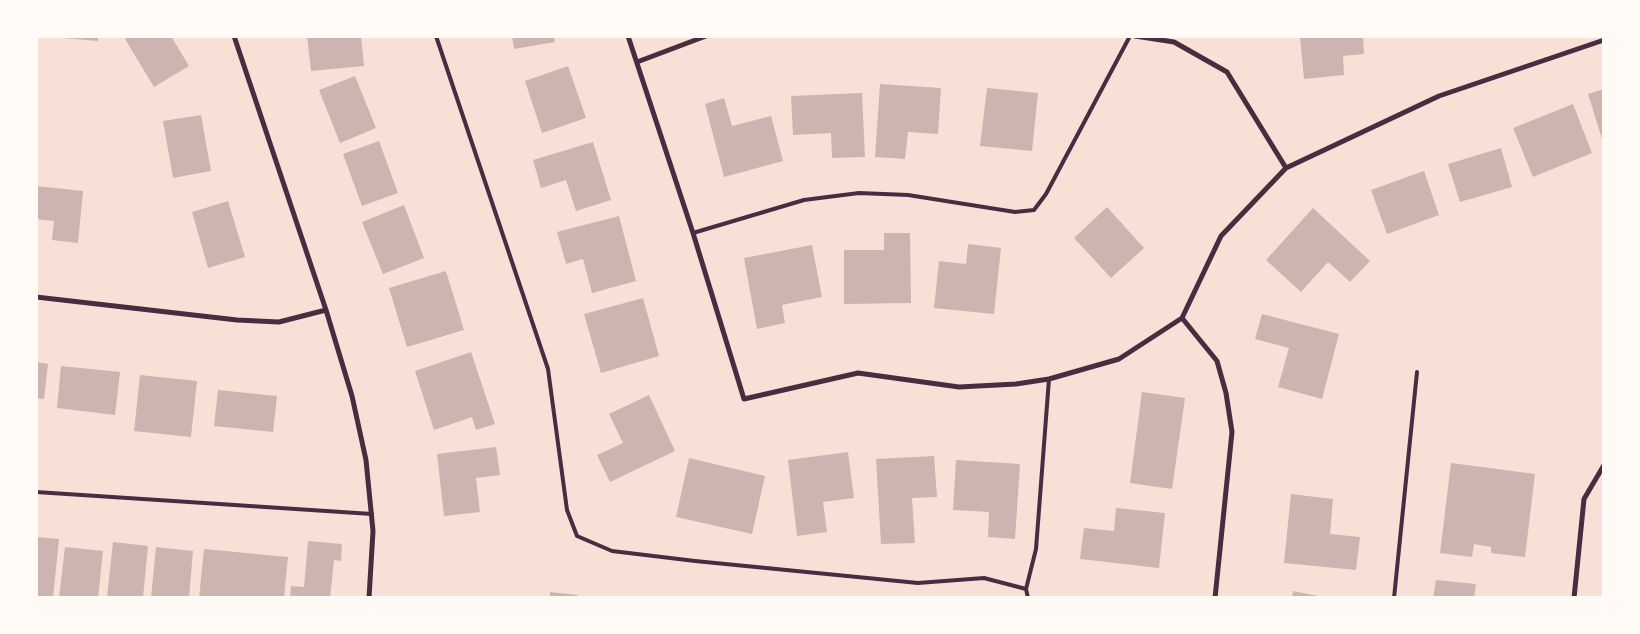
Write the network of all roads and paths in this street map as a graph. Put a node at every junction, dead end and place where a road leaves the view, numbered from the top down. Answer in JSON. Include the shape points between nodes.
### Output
{"nodes":[{"id":1,"x":234,"y":36,"type":"edge"},
{"id":2,"x":436,"y":36,"type":"edge"},
{"id":3,"x":628,"y":36,"type":"edge"},
{"id":4,"x":706,"y":36,"type":"edge"},
{"id":5,"x":1130,"y":36,"type":"edge"},
{"id":6,"x":1135,"y":36,"type":"edge"},
{"id":7,"x":1604,"y":40,"type":"edge"},
{"id":8,"x":638,"y":62,"type":"junction"},
{"id":9,"x":1286,"y":168,"type":"junction"},
{"id":10,"x":693,"y":233,"type":"junction"},
{"id":11,"x":36,"y":297,"type":"edge"},
{"id":12,"x":326,"y":310,"type":"junction"},
{"id":13,"x":1182,"y":318,"type":"junction"},
{"id":14,"x":1417,"y":372,"type":"dead end"},
{"id":15,"x":1050,"y":379,"type":"junction"},
{"id":16,"x":1604,"y":465,"type":"edge"},
{"id":17,"x":36,"y":492,"type":"edge"},
{"id":18,"x":372,"y":514,"type":"junction"},
{"id":19,"x":1026,"y":589,"type":"junction"},
{"id":20,"x":369,"y":598,"type":"edge"},
{"id":21,"x":1028,"y":598,"type":"edge"},
{"id":22,"x":1215,"y":598,"type":"edge"},
{"id":23,"x":1394,"y":598,"type":"edge"},
{"id":24,"x":1574,"y":598,"type":"edge"}],
"edges":[{"from":1,"to":12,"type":"street"},
{"from":2,"to":19,"type":"lane","via":[[548,369],[567,510],[577,536],[612,551],[695,561],[918,583],[984,578]]},
{"from":3,"to":8,"type":"street"},
{"from":4,"to":8,"type":"street"},
{"from":5,"to":10,"type":"lane","via":[[1046,194],[1034,210],[1015,212],[908,196],[859,193],[804,200]]},
{"from":6,"to":9,"type":"street","via":[[1174,42],[1227,72]]},
{"from":7,"to":9,"type":"street","via":[[1440,96]]},
{"from":8,"to":10,"type":"street"},
{"from":9,"to":13,"type":"street","via":[[1221,236]]},
{"from":10,"to":15,"type":"street","via":[[744,399],[858,373],[959,387]]},
{"from":11,"to":12,"type":"street","via":[[279,322]]},
{"from":12,"to":18,"type":"street","via":[[352,396],[366,460]]},
{"from":13,"to":15,"type":"street","via":[[1119,359]]},
{"from":13,"to":22,"type":"street","via":[[1217,362],[1232,432]]},
{"from":14,"to":23,"type":"lane"},
{"from":15,"to":19,"type":"lane","via":[[1036,549]]},
{"from":16,"to":24,"type":"street","via":[[1584,499]]},
{"from":17,"to":18,"type":"lane"},
{"from":18,"to":20,"type":"street"},
{"from":19,"to":21,"type":"lane"}]}
